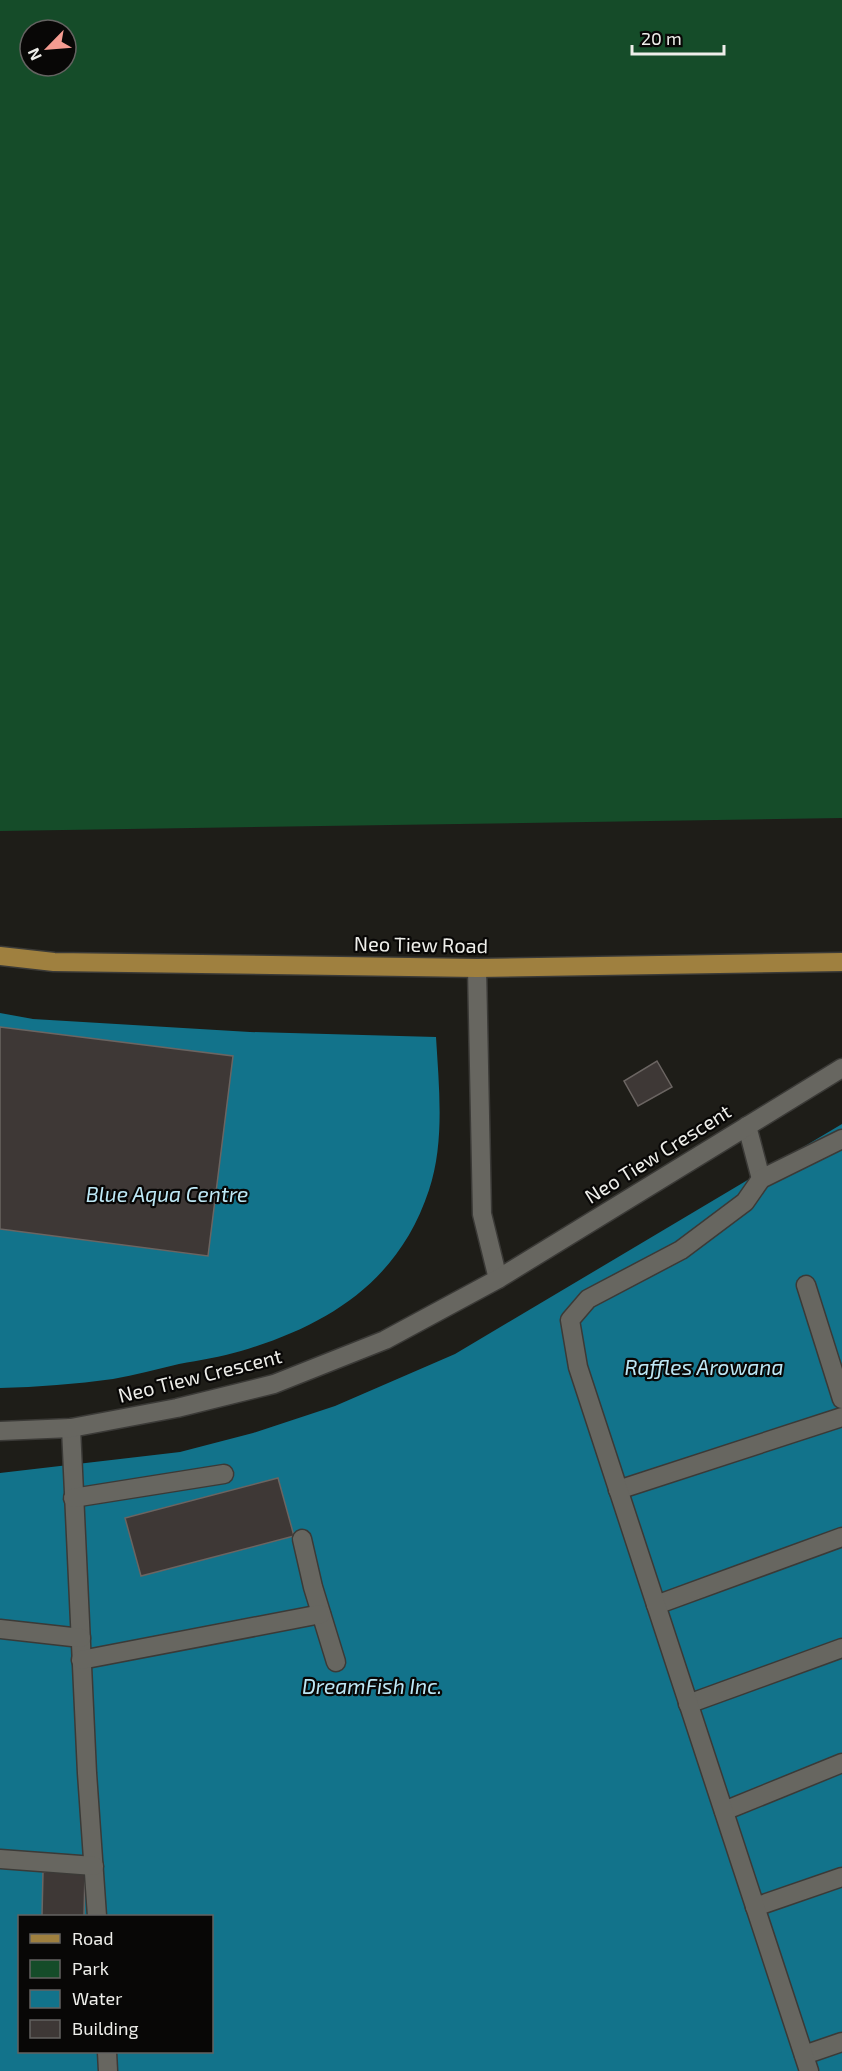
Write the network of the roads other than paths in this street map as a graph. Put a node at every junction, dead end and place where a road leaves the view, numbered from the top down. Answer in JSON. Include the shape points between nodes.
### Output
{"nodes":[{"id":1,"x":0,"y":956,"type":"edge"},
{"id":2,"x":842,"y":962,"type":"edge"},
{"id":3,"x":477,"y":968,"type":"junction"},
{"id":4,"x":842,"y":1068,"type":"edge"},
{"id":5,"x":747,"y":1126,"type":"junction"},
{"id":6,"x":842,"y":1139,"type":"edge"},
{"id":7,"x":761,"y":1179,"type":"junction"},
{"id":8,"x":498,"y":1280,"type":"junction"},
{"id":9,"x":806,"y":1285,"type":"dead end"},
{"id":10,"x":842,"y":1400,"type":"edge"},
{"id":11,"x":842,"y":1417,"type":"edge"},
{"id":12,"x":72,"y":1428,"type":"junction"},
{"id":13,"x":0,"y":1431,"type":"edge"},
{"id":14,"x":224,"y":1474,"type":"dead end"},
{"id":15,"x":618,"y":1490,"type":"junction"},
{"id":16,"x":73,"y":1498,"type":"junction"},
{"id":17,"x":842,"y":1537,"type":"edge"},
{"id":18,"x":302,"y":1539,"type":"dead end"},
{"id":19,"x":656,"y":1605,"type":"junction"},
{"id":20,"x":321,"y":1614,"type":"junction"},
{"id":21,"x":0,"y":1629,"type":"edge"},
{"id":22,"x":81,"y":1638,"type":"junction"},
{"id":23,"x":842,"y":1648,"type":"edge"},
{"id":24,"x":81,"y":1660,"type":"junction"},
{"id":25,"x":336,"y":1662,"type":"dead end"},
{"id":26,"x":688,"y":1704,"type":"junction"},
{"id":27,"x":842,"y":1762,"type":"edge"},
{"id":28,"x":724,"y":1811,"type":"junction"},
{"id":29,"x":0,"y":1858,"type":"edge"},
{"id":30,"x":94,"y":1866,"type":"junction"},
{"id":31,"x":842,"y":1877,"type":"edge"},
{"id":32,"x":755,"y":1907,"type":"junction"},
{"id":33,"x":97,"y":1915,"type":"edge"},
{"id":34,"x":842,"y":2042,"type":"edge"},
{"id":35,"x":107,"y":2053,"type":"edge"},
{"id":36,"x":806,"y":2063,"type":"edge"},
{"id":37,"x":108,"y":2071,"type":"edge"}],
"edges":[{"from":1,"to":3,"type":"main road","name":"Neo Tiew Road","via":[[54,962]]},
{"from":2,"to":3,"type":"main road","name":"Neo Tiew Road"},
{"from":3,"to":8,"type":"street","via":[[482,1214]]},
{"from":4,"to":5,"type":"street","name":"Neo Tiew Crescent"},
{"from":5,"to":7,"type":"street"},
{"from":5,"to":8,"type":"street","name":"Neo Tiew Crescent"},
{"from":6,"to":7,"type":"street"},
{"from":7,"to":15,"type":"street","via":[[745,1202],[681,1251],[588,1299],[570,1320],[578,1367]]},
{"from":8,"to":12,"type":"street","name":"Neo Tiew Crescent","via":[[385,1340],[274,1384]]},
{"from":9,"to":10,"type":"street"},
{"from":11,"to":15,"type":"street"},
{"from":12,"to":13,"type":"street","name":"Neo Tiew Crescent"},
{"from":12,"to":16,"type":"street"},
{"from":14,"to":16,"type":"street"},
{"from":15,"to":19,"type":"street"},
{"from":16,"to":22,"type":"street"},
{"from":17,"to":19,"type":"street"},
{"from":18,"to":20,"type":"street"},
{"from":19,"to":26,"type":"street"},
{"from":20,"to":24,"type":"street"},
{"from":20,"to":25,"type":"street"},
{"from":21,"to":22,"type":"street"},
{"from":22,"to":24,"type":"street"},
{"from":23,"to":26,"type":"street"},
{"from":24,"to":30,"type":"street"},
{"from":26,"to":28,"type":"street"},
{"from":27,"to":28,"type":"street"},
{"from":28,"to":32,"type":"street"},
{"from":29,"to":30,"type":"street"},
{"from":30,"to":33,"type":"street"},
{"from":31,"to":32,"type":"street"},
{"from":32,"to":36,"type":"street"},
{"from":34,"to":36,"type":"street"},
{"from":35,"to":37,"type":"street"}]}
